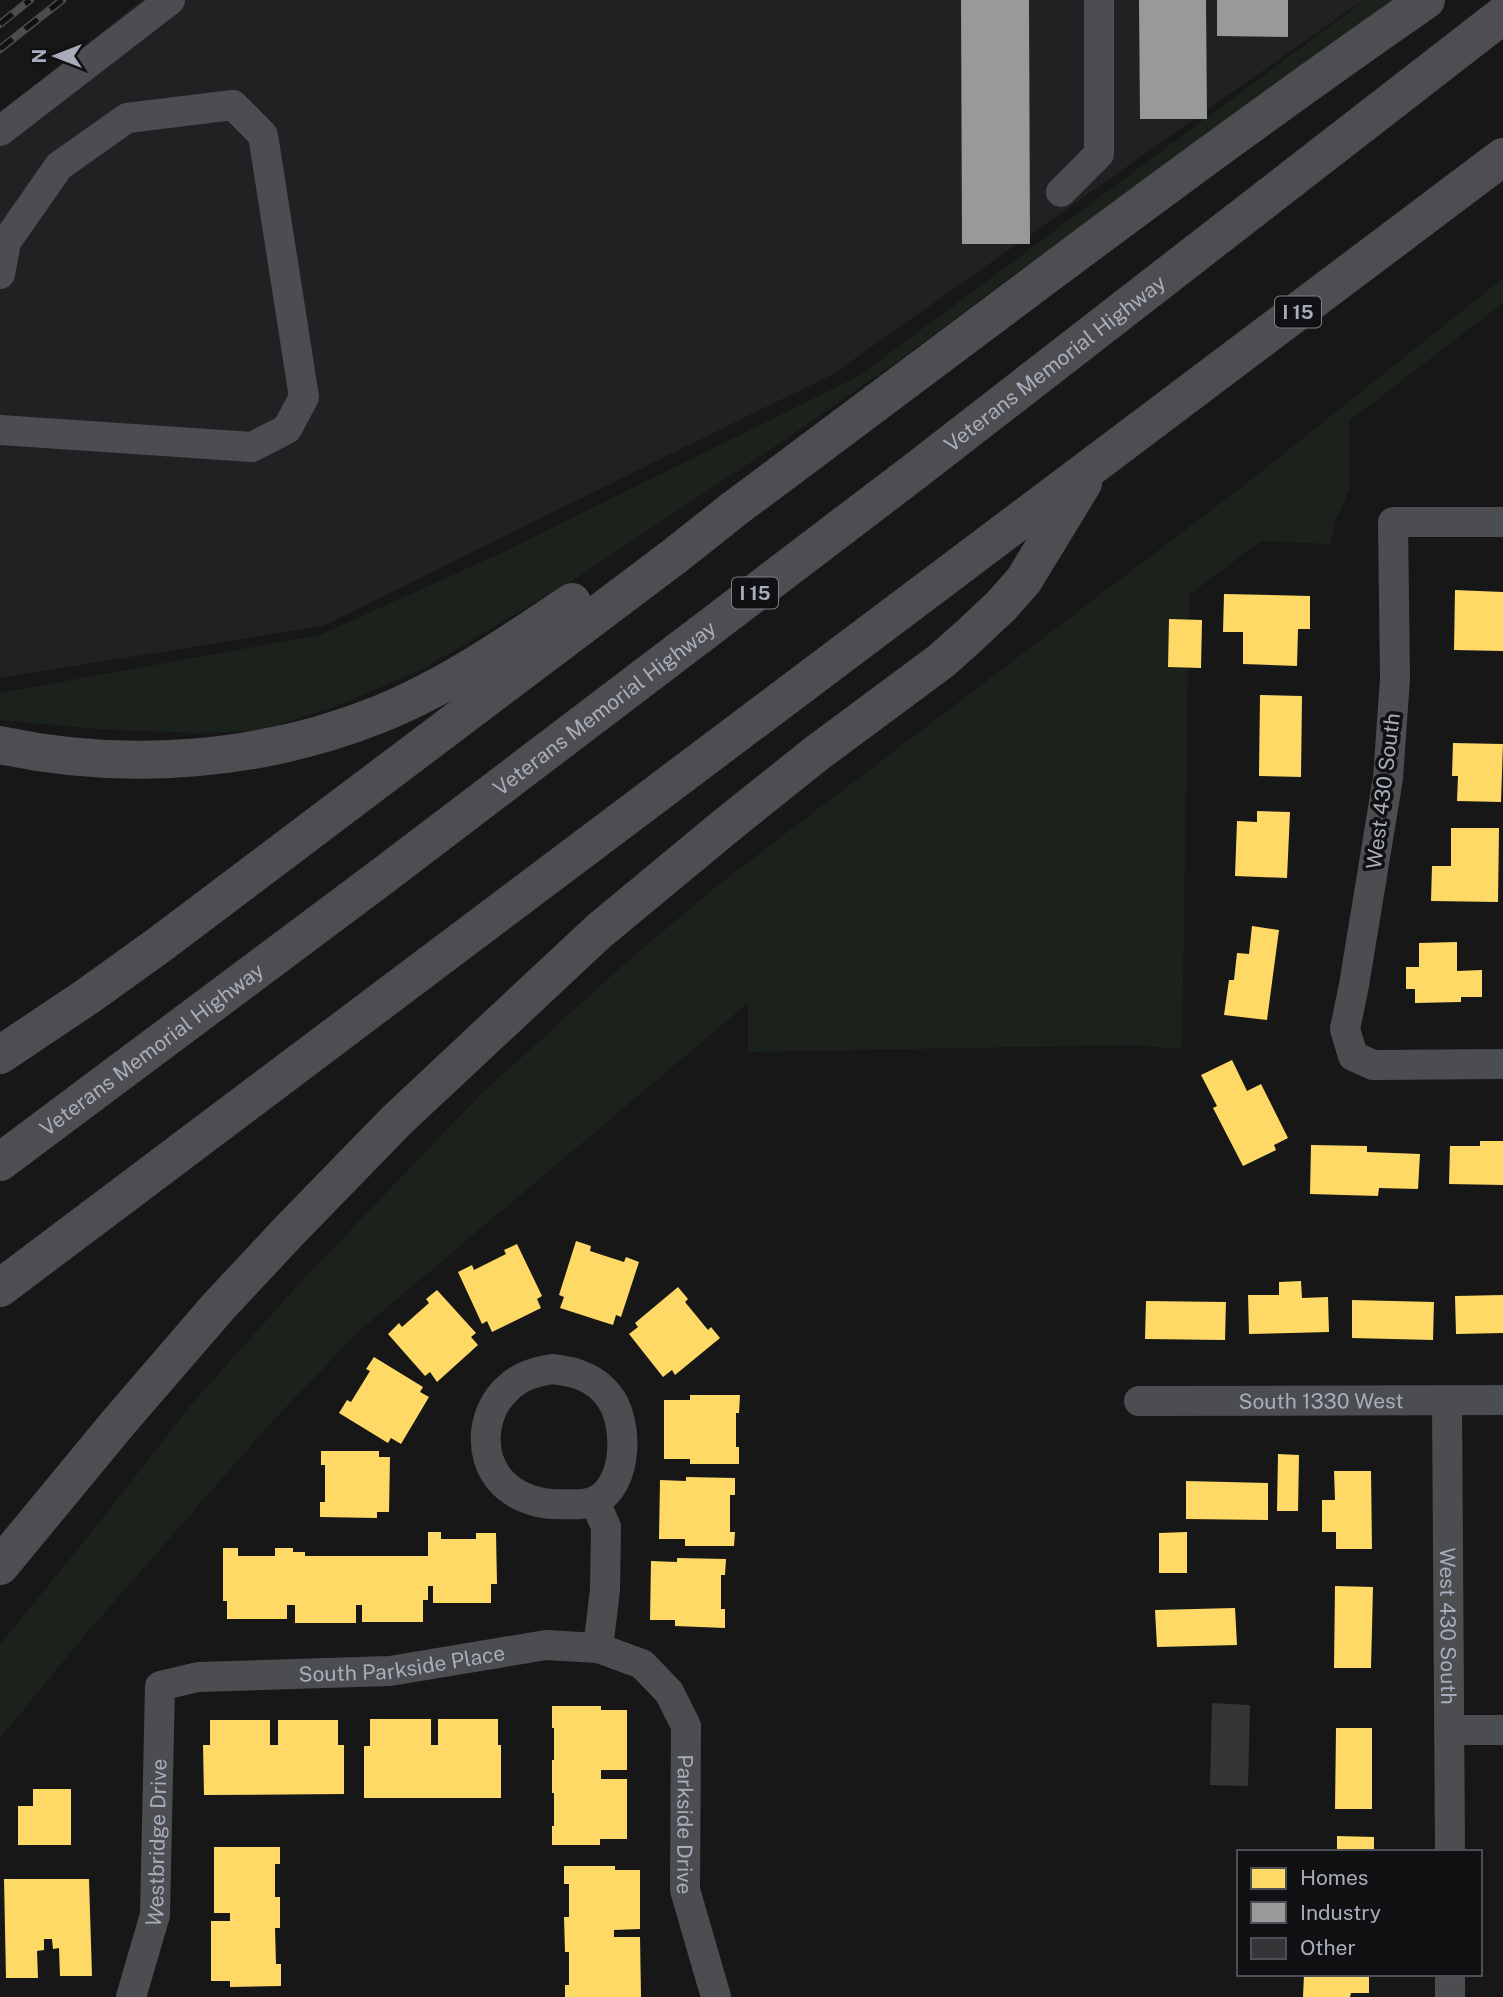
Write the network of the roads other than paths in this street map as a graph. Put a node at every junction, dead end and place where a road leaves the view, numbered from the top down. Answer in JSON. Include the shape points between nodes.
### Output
{"nodes":[{"id":1,"x":170,"y":0,"type":"edge"},
{"id":2,"x":1099,"y":0,"type":"edge"},
{"id":3,"x":1426,"y":0,"type":"edge"},
{"id":4,"x":1503,"y":15,"type":"edge"},
{"id":5,"x":0,"y":131,"type":"edge"},
{"id":6,"x":1503,"y":157,"type":"edge"},
{"id":7,"x":1061,"y":192,"type":"dead end"},
{"id":8,"x":0,"y":274,"type":"edge"},
{"id":9,"x":0,"y":430,"type":"edge"},
{"id":10,"x":1093,"y":466,"type":"junction"},
{"id":11,"x":734,"y":509,"type":"junction"},
{"id":12,"x":1503,"y":522,"type":"edge"},
{"id":13,"x":0,"y":745,"type":"edge"},
{"id":14,"x":0,"y":1055,"type":"edge"},
{"id":15,"x":1503,"y":1064,"type":"edge"},
{"id":16,"x":0,"y":1162,"type":"edge"},
{"id":17,"x":0,"y":1289,"type":"edge"},
{"id":18,"x":1447,"y":1400,"type":"junction"},
{"id":19,"x":1503,"y":1400,"type":"edge"},
{"id":20,"x":1139,"y":1401,"type":"dead end"},
{"id":21,"x":595,"y":1500,"type":"junction"},
{"id":22,"x":0,"y":1566,"type":"edge"},
{"id":23,"x":598,"y":1648,"type":"junction"},
{"id":24,"x":642,"y":1664,"type":"joint"},
{"id":25,"x":160,"y":1686,"type":"joint"},
{"id":26,"x":1450,"y":1730,"type":"junction"},
{"id":27,"x":1503,"y":1730,"type":"edge"},
{"id":28,"x":1450,"y":1850,"type":"edge"},
{"id":29,"x":1450,"y":1976,"type":"edge"},
{"id":30,"x":131,"y":1997,"type":"edge"},
{"id":31,"x":716,"y":1997,"type":"edge"},
{"id":32,"x":1450,"y":1997,"type":"edge"}],
"edges":[{"from":1,"to":5,"type":"street"},
{"from":2,"to":7,"type":"street","via":[[1099,154]]},
{"from":3,"to":11,"type":"highway","via":[[1271,108]]},
{"from":4,"to":16,"type":"highway","name":"Veterans Memorial Highway","number":"I 15","via":[[915,472]]},
{"from":6,"to":10,"type":"highway","number":"I 15"},
{"from":8,"to":9,"type":"street","via":[[6,242],[59,166],[127,118],[233,105],[263,135],[304,397],[287,429],[252,447]]},
{"from":10,"to":17,"type":"highway","number":"I 15"},
{"from":10,"to":22,"type":"highway","via":[[1024,580],[1001,606],[941,661],[787,777],[599,932],[412,1106],[218,1307]]},
{"from":11,"to":13,"type":"highway","via":[[669,539],[452,679],[382,713],[324,734],[203,757],[72,756]]},
{"from":11,"to":14,"type":"highway","via":[[159,945]]},
{"from":12,"to":15,"type":"street","name":"West 430 South","via":[[1393,522],[1395,691],[1388,778],[1345,1029],[1353,1056],[1373,1065]]},
{"from":18,"to":19,"type":"street","name":"South 1330 West"},
{"from":18,"to":20,"type":"street","name":"South 1330 West"},
{"from":18,"to":26,"type":"street","name":"West 430 South"},
{"from":21,"to":21,"type":"street","via":[[610,1489],[621,1462],[617,1409],[609,1395],[583,1375],[552,1369],[535,1372],[507,1388],[497,1400],[486,1430],[485,1446],[496,1475],[531,1500],[549,1504]]},
{"from":21,"to":23,"type":"street","via":[[606,1527]]},
{"from":23,"to":24,"type":"street","name":"South Parkside Place"},
{"from":23,"to":25,"type":"street","name":"South Parkside Place","via":[[546,1645],[390,1671],[198,1677]]},
{"from":24,"to":31,"type":"street","name":"Parkside Drive","via":[[669,1692],[686,1726],[685,1890]]},
{"from":25,"to":30,"type":"street","name":"Westbridge Drive","via":[[155,1916]]},
{"from":26,"to":27,"type":"street"},
{"from":26,"to":28,"type":"street","name":"West 430 South"},
{"from":29,"to":32,"type":"street"}]}
